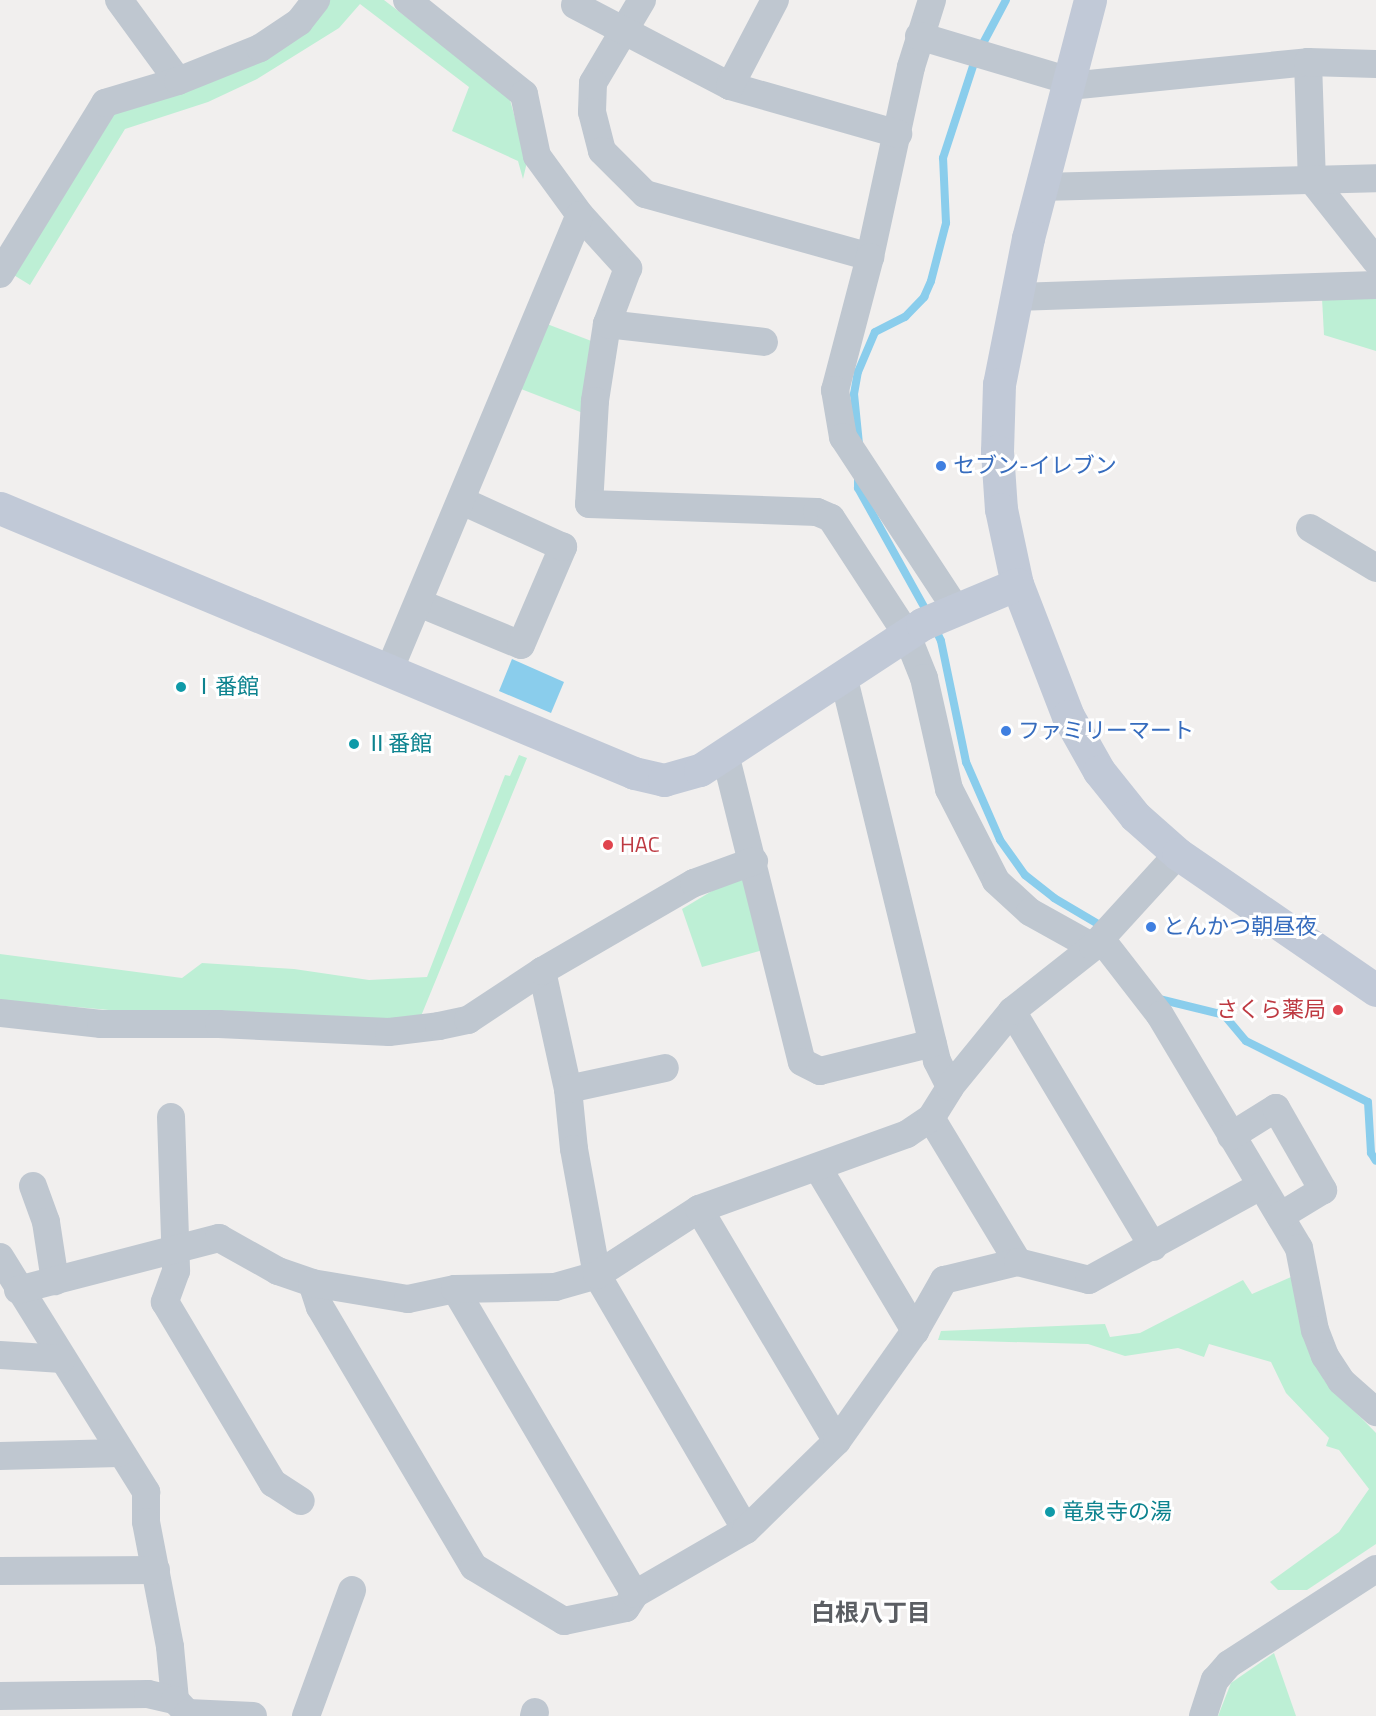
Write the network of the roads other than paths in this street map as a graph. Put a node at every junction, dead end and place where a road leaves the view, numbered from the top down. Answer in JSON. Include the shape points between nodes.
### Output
{"nodes":[{"id":1,"x":119,"y":0,"type":"edge"},
{"id":2,"x":316,"y":0,"type":"edge"},
{"id":3,"x":407,"y":0,"type":"edge"},
{"id":4,"x":642,"y":0,"type":"edge"},
{"id":5,"x":775,"y":0,"type":"edge"},
{"id":6,"x":932,"y":0,"type":"edge"},
{"id":7,"x":1090,"y":0,"type":"edge"},
{"id":8,"x":575,"y":5,"type":"dead end"},
{"id":9,"x":625,"y":32,"type":"junction"},
{"id":10,"x":919,"y":36,"type":"junction"},
{"id":11,"x":1308,"y":62,"type":"junction"},
{"id":12,"x":1376,"y":64,"type":"edge"},
{"id":13,"x":178,"y":81,"type":"junction"},
{"id":14,"x":1070,"y":83,"type":"junction"},
{"id":15,"x":730,"y":86,"type":"junction"},
{"id":16,"x":898,"y":134,"type":"junction"},
{"id":17,"x":1376,"y":178,"type":"edge"},
{"id":18,"x":1312,"y":180,"type":"junction"},
{"id":19,"x":1041,"y":187,"type":"junction"},
{"id":20,"x":580,"y":215,"type":"junction"},
{"id":21,"x":870,"y":257,"type":"junction"},
{"id":22,"x":1376,"y":261,"type":"edge"},
{"id":23,"x":0,"y":274,"type":"edge"},
{"id":24,"x":1376,"y":285,"type":"edge"},
{"id":25,"x":1015,"y":297,"type":"junction"},
{"id":26,"x":607,"y":324,"type":"junction"},
{"id":27,"x":764,"y":342,"type":"dead end"},
{"id":28,"x":462,"y":501,"type":"junction"},
{"id":29,"x":0,"y":508,"type":"edge"},
{"id":30,"x":1310,"y":528,"type":"dead end"},
{"id":31,"x":1376,"y":568,"type":"edge"},
{"id":32,"x":1017,"y":584,"type":"junction"},
{"id":33,"x":418,"y":603,"type":"junction"},
{"id":34,"x":956,"y":609,"type":"junction"},
{"id":35,"x":906,"y":633,"type":"junction"},
{"id":36,"x":389,"y":671,"type":"junction"},
{"id":37,"x":843,"y":675,"type":"junction"},
{"id":38,"x":724,"y":754,"type":"junction"},
{"id":39,"x":1178,"y":854,"type":"junction"},
{"id":40,"x":754,"y":861,"type":"junction"},
{"id":41,"x":1097,"y":943,"type":"junction"},
{"id":42,"x":542,"y":971,"type":"junction"},
{"id":43,"x":1376,"y":990,"type":"edge"},
{"id":44,"x":1012,"y":1011,"type":"junction"},
{"id":45,"x":0,"y":1013,"type":"edge"},
{"id":46,"x":933,"y":1043,"type":"junction"},
{"id":47,"x":665,"y":1068,"type":"dead end"},
{"id":48,"x":951,"y":1087,"type":"junction"},
{"id":49,"x":568,"y":1089,"type":"junction"},
{"id":50,"x":171,"y":1117,"type":"dead end"},
{"id":51,"x":931,"y":1118,"type":"junction"},
{"id":52,"x":1231,"y":1136,"type":"junction"},
{"id":53,"x":818,"y":1168,"type":"junction"},
{"id":54,"x":33,"y":1186,"type":"dead end"},
{"id":55,"x":1259,"y":1187,"type":"junction"},
{"id":56,"x":699,"y":1209,"type":"junction"},
{"id":57,"x":1280,"y":1216,"type":"junction"},
{"id":58,"x":1153,"y":1247,"type":"junction"},
{"id":59,"x":173,"y":1250,"type":"junction"},
{"id":60,"x":0,"y":1257,"type":"edge"},
{"id":61,"x":1018,"y":1262,"type":"junction"},
{"id":62,"x":597,"y":1275,"type":"junction"},
{"id":63,"x":55,"y":1281,"type":"junction"},
{"id":64,"x":312,"y":1283,"type":"junction"},
{"id":65,"x":455,"y":1288,"type":"junction"},
{"id":66,"x":18,"y":1290,"type":"junction"},
{"id":67,"x":915,"y":1331,"type":"junction"},
{"id":68,"x":0,"y":1355,"type":"edge"},
{"id":69,"x":62,"y":1359,"type":"junction"},
{"id":70,"x":1376,"y":1412,"type":"edge"},
{"id":71,"x":837,"y":1441,"type":"junction"},
{"id":72,"x":119,"y":1453,"type":"junction"},
{"id":73,"x":0,"y":1456,"type":"edge"},
{"id":74,"x":301,"y":1501,"type":"dead end"},
{"id":75,"x":746,"y":1530,"type":"junction"},
{"id":76,"x":1376,"y":1569,"type":"edge"},
{"id":77,"x":156,"y":1570,"type":"junction"},
{"id":78,"x":0,"y":1571,"type":"edge"},
{"id":79,"x":352,"y":1590,"type":"dead end"},
{"id":80,"x":635,"y":1594,"type":"junction"},
{"id":81,"x":0,"y":1696,"type":"edge"},
{"id":82,"x":148,"y":1705,"type":"edge"},
{"id":83,"x":184,"y":1710,"type":"edge"},
{"id":84,"x":253,"y":1716,"type":"edge"},
{"id":85,"x":306,"y":1716,"type":"edge"},
{"id":86,"x":1203,"y":1716,"type":"edge"}],
"edges":[{"from":1,"to":13,"type":"street"},
{"from":2,"to":13,"type":"street","via":[[299,22],[260,48]]},
{"from":3,"to":20,"type":"street","via":[[524,94],[537,156]]},
{"from":4,"to":9,"type":"street"},
{"from":5,"to":15,"type":"street"},
{"from":6,"to":10,"type":"street"},
{"from":7,"to":14,"type":"street"},
{"from":8,"to":9,"type":"street"},
{"from":9,"to":15,"type":"street"},
{"from":9,"to":21,"type":"street","via":[[593,83],[592,112],[602,151],[645,194]]},
{"from":10,"to":14,"type":"street"},
{"from":10,"to":16,"type":"street"},
{"from":11,"to":12,"type":"street"},
{"from":11,"to":14,"type":"street"},
{"from":11,"to":18,"type":"street"},
{"from":13,"to":23,"type":"street","via":[[105,103]]},
{"from":14,"to":19,"type":"street"},
{"from":15,"to":16,"type":"street"},
{"from":16,"to":21,"type":"street"},
{"from":17,"to":18,"type":"street"},
{"from":18,"to":19,"type":"street"},
{"from":18,"to":22,"type":"street"},
{"from":19,"to":25,"type":"street"},
{"from":20,"to":26,"type":"street","via":[[628,268]]},
{"from":20,"to":28,"type":"street"},
{"from":21,"to":34,"type":"street","via":[[835,390],[837,419],[843,437]]},
{"from":24,"to":25,"type":"street"},
{"from":25,"to":32,"type":"street","via":[[999,384],[997,451],[1001,509]]},
{"from":26,"to":27,"type":"street"},
{"from":26,"to":35,"type":"street","via":[[595,401],[589,504],[817,512],[831,518]]},
{"from":28,"to":33,"type":"street"},
{"from":28,"to":33,"type":"street","via":[[563,547],[521,645]]},
{"from":29,"to":36,"type":"street"},
{"from":30,"to":31,"type":"street"},
{"from":32,"to":34,"type":"street"},
{"from":32,"to":39,"type":"street","via":[[1084,747],[1135,816]]},
{"from":33,"to":36,"type":"street"},
{"from":34,"to":35,"type":"street"},
{"from":35,"to":37,"type":"street"},
{"from":35,"to":41,"type":"street","via":[[924,678],[950,789],[996,881],[1030,912]]},
{"from":36,"to":38,"type":"street","via":[[650,778],[688,776]]},
{"from":37,"to":38,"type":"street"},
{"from":37,"to":46,"type":"street"},
{"from":38,"to":40,"type":"street"},
{"from":39,"to":41,"type":"street"},
{"from":39,"to":43,"type":"street"},
{"from":40,"to":42,"type":"street","via":[[694,883]]},
{"from":40,"to":46,"type":"street","via":[[802,1062],[820,1071]]},
{"from":41,"to":44,"type":"street"},
{"from":41,"to":52,"type":"street","via":[[1160,1016]]},
{"from":42,"to":45,"type":"street","via":[[468,1020],[389,1032],[219,1024],[101,1024]]},
{"from":42,"to":49,"type":"street"},
{"from":44,"to":48,"type":"street"},
{"from":44,"to":58,"type":"street"},
{"from":46,"to":48,"type":"street"},
{"from":47,"to":49,"type":"street"},
{"from":48,"to":51,"type":"street"},
{"from":49,"to":62,"type":"street","via":[[579,1184]]},
{"from":50,"to":59,"type":"street"},
{"from":51,"to":53,"type":"street","via":[[908,1134]]},
{"from":51,"to":61,"type":"street"},
{"from":52,"to":55,"type":"street"},
{"from":52,"to":57,"type":"street","via":[[1276,1108],[1323,1190]]},
{"from":53,"to":56,"type":"street"},
{"from":53,"to":67,"type":"street"},
{"from":54,"to":63,"type":"street","via":[[46,1222]]},
{"from":55,"to":57,"type":"street"},
{"from":55,"to":58,"type":"street"},
{"from":56,"to":62,"type":"street"},
{"from":56,"to":71,"type":"street"},
{"from":57,"to":70,"type":"street","via":[[1299,1248],[1315,1330],[1325,1356],[1341,1381]]},
{"from":58,"to":61,"type":"street","via":[[1089,1280]]},
{"from":59,"to":63,"type":"street"},
{"from":59,"to":64,"type":"street","via":[[219,1238],[278,1271]]},
{"from":59,"to":74,"type":"street","via":[[176,1271],[165,1302],[273,1483]]},
{"from":60,"to":66,"type":"street"},
{"from":61,"to":67,"type":"street","via":[[944,1280]]},
{"from":62,"to":65,"type":"street","via":[[555,1287]]},
{"from":62,"to":75,"type":"street"},
{"from":63,"to":66,"type":"street"},
{"from":64,"to":65,"type":"street","via":[[408,1299]]},
{"from":64,"to":80,"type":"street","via":[[320,1307],[474,1567],[564,1621],[626,1608]]},
{"from":65,"to":80,"type":"street"},
{"from":66,"to":69,"type":"street"},
{"from":67,"to":71,"type":"street"},
{"from":68,"to":69,"type":"street"},
{"from":69,"to":72,"type":"street"},
{"from":71,"to":75,"type":"street"},
{"from":72,"to":73,"type":"street"},
{"from":72,"to":77,"type":"street","via":[[146,1492],[146,1522]]},
{"from":75,"to":80,"type":"street"},
{"from":76,"to":86,"type":"street","via":[[1229,1664],[1215,1680]]},
{"from":77,"to":78,"type":"street"},
{"from":77,"to":83,"type":"street"},
{"from":79,"to":85,"type":"street"},
{"from":81,"to":82,"type":"street"},
{"from":82,"to":83,"type":"street"},
{"from":83,"to":84,"type":"street"}]}
